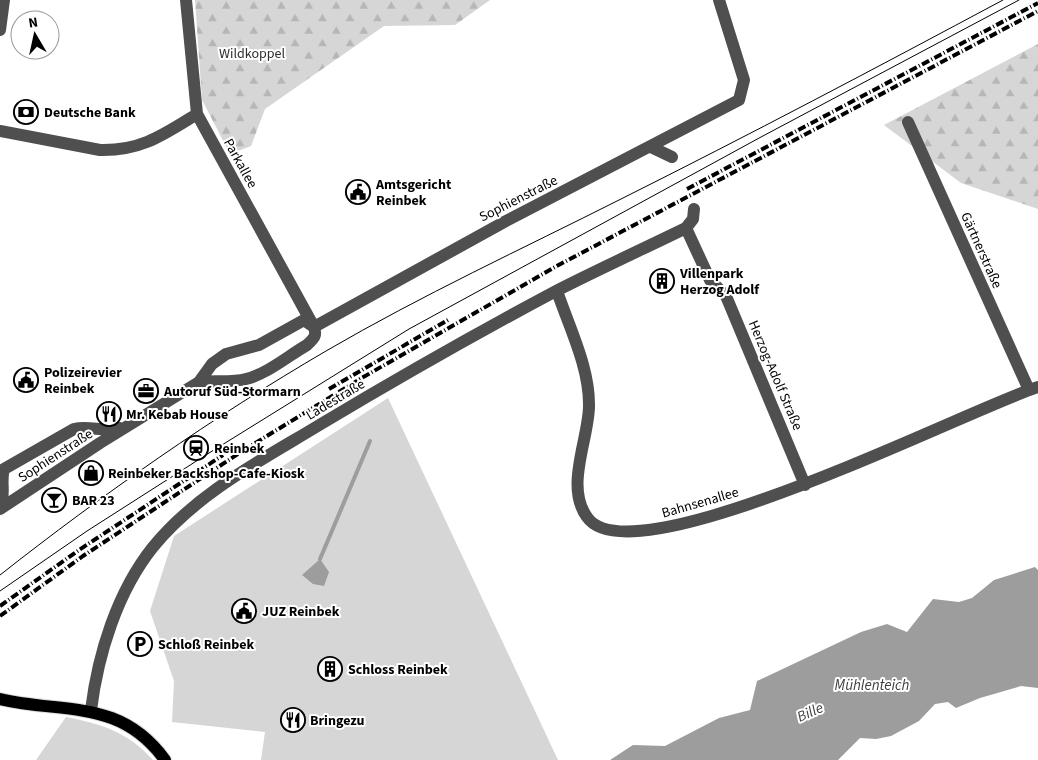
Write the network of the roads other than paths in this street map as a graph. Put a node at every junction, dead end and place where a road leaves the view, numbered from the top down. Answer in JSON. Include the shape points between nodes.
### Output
{"nodes":[{"id":1,"x":4,"y":0,"type":"edge"},
{"id":2,"x":186,"y":0,"type":"edge"},
{"id":3,"x":719,"y":0,"type":"edge"},
{"id":4,"x":0,"y":30,"type":"edge"},
{"id":5,"x":197,"y":114,"type":"junction"},
{"id":6,"x":908,"y":122,"type":"dead end"},
{"id":7,"x":0,"y":131,"type":"edge"},
{"id":8,"x":651,"y":147,"type":"junction"},
{"id":9,"x":672,"y":157,"type":"dead end"},
{"id":10,"x":694,"y":209,"type":"dead end"},
{"id":11,"x":686,"y":228,"type":"junction"},
{"id":12,"x":557,"y":291,"type":"junction"},
{"id":13,"x":314,"y":327,"type":"junction"},
{"id":14,"x":199,"y":382,"type":"junction"},
{"id":15,"x":1033,"y":388,"type":"edge"},
{"id":16,"x":128,"y":426,"type":"junction"},
{"id":17,"x":805,"y":485,"type":"junction"},
{"id":18,"x":0,"y":508,"type":"edge"},
{"id":19,"x":0,"y":699,"type":"edge"},
{"id":20,"x":91,"y":710,"type":"junction"},
{"id":21,"x":165,"y":760,"type":"edge"}],
"edges":[{"from":1,"to":4,"type":"street"},
{"from":2,"to":5,"type":"street","name":"Parkallee"},
{"from":3,"to":8,"type":"street","name":"Sophienstraße","via":[[744,80],[739,100]]},
{"from":5,"to":7,"type":"street","via":[[152,141],[112,150]]},
{"from":5,"to":13,"type":"street","name":"Parkallee"},
{"from":6,"to":15,"type":"street","name":"Gärtnerstraße"},
{"from":8,"to":9,"type":"street"},
{"from":8,"to":13,"type":"street","name":"Sophienstraße","via":[[506,221]]},
{"from":10,"to":11,"type":"street","via":[[693,219]]},
{"from":11,"to":12,"type":"street","name":"Ladestraße"},
{"from":11,"to":17,"type":"street","name":"Herzog-Adolf Straße","via":[[710,280],[726,296]]},
{"from":12,"to":17,"type":"street","name":"Bahnsenallee","via":[[584,370],[589,406],[578,480],[579,504],[599,529],[615,533],[669,527]]},
{"from":12,"to":20,"type":"street","name":"Ladestraße","via":[[378,391],[254,465],[184,512],[153,547],[124,594],[104,649]]},
{"from":13,"to":14,"type":"street","name":"Sophienstraße","via":[[304,320],[259,345],[226,354],[212,364]]},
{"from":13,"to":14,"type":"street","name":"Sophienstraße","via":[[316,333],[307,345],[256,376]]},
{"from":14,"to":16,"type":"street","name":"Sophienstraße"},
{"from":15,"to":17,"type":"street","name":"Bahnsenallee"},
{"from":16,"to":18,"type":"street","name":"Sophienstraße"},
{"from":16,"to":18,"type":"street","name":"Sophienstraße","via":[[102,431],[87,427],[74,429],[4,469],[1,481],[4,498]]},
{"from":19,"to":20,"type":"main road"},
{"from":20,"to":21,"type":"main road","via":[[123,723],[154,744]]}]}
